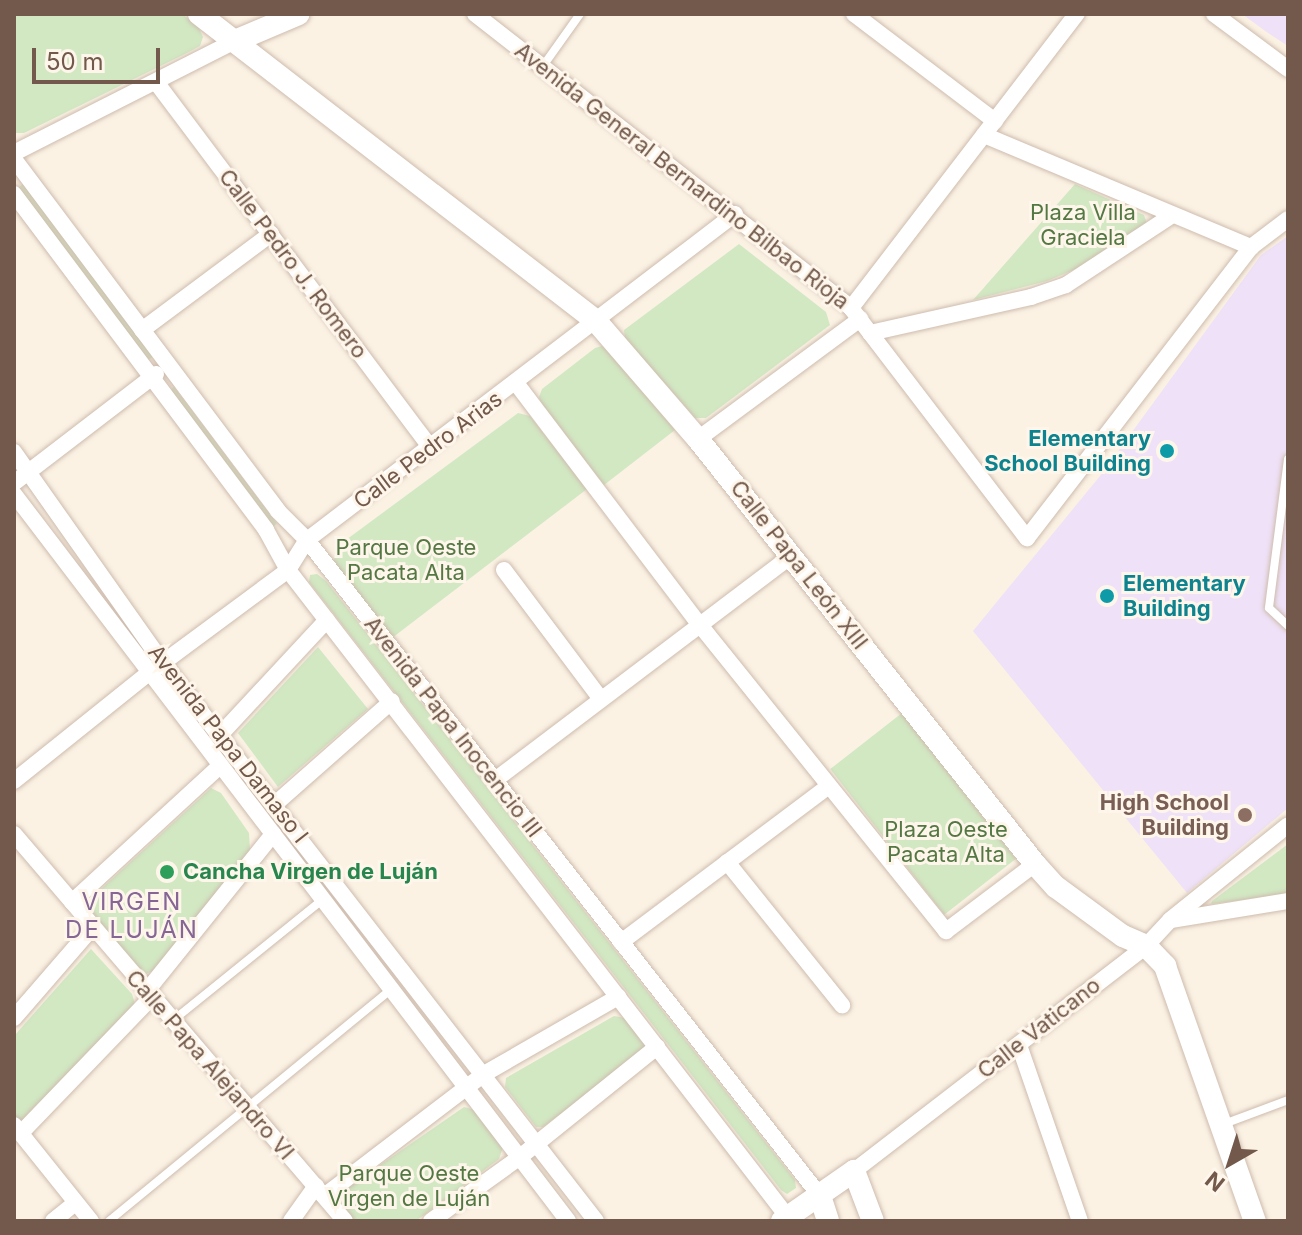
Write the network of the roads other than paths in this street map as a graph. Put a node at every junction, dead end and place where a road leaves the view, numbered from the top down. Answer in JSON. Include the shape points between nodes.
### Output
{"nodes":[{"id":1,"x":199,"y":14,"type":"edge"},
{"id":2,"x":299,"y":14,"type":"edge"},
{"id":3,"x":475,"y":14,"type":"edge"},
{"id":4,"x":580,"y":14,"type":"edge"},
{"id":5,"x":854,"y":14,"type":"edge"},
{"id":6,"x":1077,"y":14,"type":"edge"},
{"id":7,"x":1214,"y":14,"type":"edge"},
{"id":8,"x":235,"y":41,"type":"junction"},
{"id":9,"x":543,"y":66,"type":"junction"},
{"id":10,"x":1288,"y":69,"type":"edge"},
{"id":11,"x":156,"y":82,"type":"junction"},
{"id":12,"x":995,"y":121,"type":"junction"},
{"id":13,"x":984,"y":135,"type":"junction"},
{"id":14,"x":14,"y":156,"type":"edge"},
{"id":15,"x":14,"y":194,"type":"edge"},
{"id":16,"x":735,"y":214,"type":"junction"},
{"id":17,"x":1171,"y":216,"type":"junction"},
{"id":18,"x":1288,"y":219,"type":"edge"},
{"id":19,"x":271,"y":234,"type":"junction"},
{"id":20,"x":1251,"y":247,"type":"junction"},
{"id":21,"x":860,"y":320,"type":"junction"},
{"id":22,"x":596,"y":321,"type":"junction"},
{"id":23,"x":142,"y":330,"type":"junction"},
{"id":24,"x":168,"y":365,"type":"junction"},
{"id":25,"x":150,"y":379,"type":"junction"},
{"id":26,"x":516,"y":383,"type":"junction"},
{"id":27,"x":698,"y":439,"type":"junction"},
{"id":28,"x":430,"y":447,"type":"junction"},
{"id":29,"x":14,"y":452,"type":"edge"},
{"id":30,"x":1288,"y":459,"type":"edge"},
{"id":31,"x":29,"y":471,"type":"junction"},
{"id":32,"x":14,"y":483,"type":"edge"},
{"id":33,"x":14,"y":494,"type":"edge"},
{"id":34,"x":307,"y":540,"type":"junction"},
{"id":35,"x":792,"y":555,"type":"junction"},
{"id":36,"x":288,"y":570,"type":"junction"},
{"id":37,"x":504,"y":570,"type":"dead end"},
{"id":38,"x":327,"y":620,"type":"junction"},
{"id":39,"x":700,"y":625,"type":"junction"},
{"id":40,"x":1288,"y":626,"type":"edge"},
{"id":41,"x":163,"y":663,"type":"junction"},
{"id":42,"x":149,"y":673,"type":"junction"},
{"id":43,"x":601,"y":699,"type":"junction"},
{"id":44,"x":392,"y":701,"type":"junction"},
{"id":45,"x":220,"y":735,"type":"junction"},
{"id":46,"x":220,"y":766,"type":"junction"},
{"id":47,"x":17,"y":773,"type":"edge"},
{"id":48,"x":495,"y":780,"type":"junction"},
{"id":49,"x":829,"y":786,"type":"junction"},
{"id":50,"x":274,"y":805,"type":"junction"},
{"id":51,"x":1288,"y":825,"type":"edge"},
{"id":52,"x":273,"y":834,"type":"junction"},
{"id":53,"x":18,"y":846,"type":"edge"},
{"id":54,"x":727,"y":862,"type":"junction"},
{"id":55,"x":1035,"y":864,"type":"junction"},
{"id":56,"x":323,"y":899,"type":"junction"},
{"id":57,"x":1288,"y":901,"type":"edge"},
{"id":58,"x":72,"y":902,"type":"junction"},
{"id":59,"x":1170,"y":920,"type":"junction"},
{"id":60,"x":92,"y":928,"type":"junction"},
{"id":61,"x":621,"y":942,"type":"junction"},
{"id":62,"x":1146,"y":946,"type":"junction"},
{"id":63,"x":392,"y":988,"type":"junction"},
{"id":64,"x":148,"y":995,"type":"junction"},
{"id":65,"x":618,"y":997,"type":"junction"},
{"id":66,"x":842,"y":1005,"type":"dead end"},
{"id":67,"x":14,"y":1018,"type":"edge"},
{"id":68,"x":171,"y":1022,"type":"junction"},
{"id":69,"x":1019,"y":1045,"type":"junction"},
{"id":70,"x":657,"y":1047,"type":"junction"},
{"id":71,"x":484,"y":1074,"type":"junction"},
{"id":72,"x":467,"y":1087,"type":"junction"},
{"id":73,"x":1288,"y":1100,"type":"edge"},
{"id":74,"x":247,"y":1108,"type":"junction"},
{"id":75,"x":1221,"y":1125,"type":"junction"},
{"id":76,"x":18,"y":1129,"type":"edge"},
{"id":77,"x":536,"y":1142,"type":"junction"},
{"id":78,"x":520,"y":1157,"type":"junction"},
{"id":79,"x":854,"y":1171,"type":"junction"},
{"id":80,"x":320,"y":1191,"type":"junction"},
{"id":81,"x":820,"y":1196,"type":"junction"},
{"id":82,"x":75,"y":1203,"type":"junction"},
{"id":83,"x":784,"y":1219,"type":"edge"},
{"id":84,"x":53,"y":1221,"type":"edge"},
{"id":85,"x":91,"y":1221,"type":"edge"},
{"id":86,"x":109,"y":1221,"type":"edge"},
{"id":87,"x":291,"y":1221,"type":"edge"},
{"id":88,"x":345,"y":1221,"type":"edge"},
{"id":89,"x":431,"y":1221,"type":"edge"},
{"id":90,"x":568,"y":1221,"type":"edge"},
{"id":91,"x":596,"y":1221,"type":"edge"},
{"id":92,"x":828,"y":1221,"type":"edge"},
{"id":93,"x":873,"y":1221,"type":"edge"},
{"id":94,"x":1080,"y":1221,"type":"edge"},
{"id":95,"x":1255,"y":1221,"type":"edge"}],
"edges":[{"from":1,"to":8,"type":"street","name":"Calle Papa León XIII"},
{"from":2,"to":8,"type":"street"},
{"from":3,"to":9,"type":"street","name":"Avenida General Bernardino Bilbao Rioja"},
{"from":4,"to":9,"type":"lane"},
{"from":5,"to":12,"type":"street"},
{"from":6,"to":12,"type":"street"},
{"from":7,"to":10,"type":"street"},
{"from":8,"to":11,"type":"street"},
{"from":8,"to":22,"type":"street","name":"Calle Papa León XIII"},
{"from":9,"to":16,"type":"street","name":"Avenida General Bernardino Bilbao Rioja"},
{"from":11,"to":14,"type":"street"},
{"from":11,"to":19,"type":"street","name":"Calle Pedro J. Romero"},
{"from":12,"to":13,"type":"street"},
{"from":13,"to":17,"type":"street"},
{"from":13,"to":21,"type":"street"},
{"from":14,"to":23,"type":"street","name":"Avenida Papa Inocencio III"},
{"from":15,"to":25,"type":"street","name":"Avenida Papa Inocencio III"},
{"from":16,"to":21,"type":"street","name":"Avenida General Bernardino Bilbao Rioja"},
{"from":16,"to":22,"type":"street","name":"Calle Pedro Arias"},
{"from":17,"to":20,"type":"street"},
{"from":17,"to":21,"type":"street","via":[[1066,285],[1031,297]]},
{"from":18,"to":20,"type":"street"},
{"from":19,"to":23,"type":"street"},
{"from":19,"to":28,"type":"street","name":"Calle Pedro J. Romero"},
{"from":20,"to":21,"type":"street","name":"Avenida General Bernardino Bilbao Rioja","via":[[1027,538]]},
{"from":21,"to":27,"type":"street"},
{"from":22,"to":26,"type":"street","name":"Calle Pedro Arias"},
{"from":22,"to":27,"type":"street","name":"Calle Papa León XIII"},
{"from":23,"to":24,"type":"street","name":"Avenida Papa Inocencio III"},
{"from":24,"to":25,"type":"street"},
{"from":24,"to":34,"type":"street","name":"Avenida Papa Inocencio III","via":[[278,511]]},
{"from":25,"to":31,"type":"street"},
{"from":25,"to":36,"type":"street","name":"Avenida Papa Inocencio III","via":[[266,530]]},
{"from":26,"to":28,"type":"street","name":"Calle Pedro Arias"},
{"from":26,"to":39,"type":"street"},
{"from":27,"to":35,"type":"street","name":"Calle Papa León XIII"},
{"from":28,"to":34,"type":"street","name":"Calle Pedro Arias"},
{"from":29,"to":31,"type":"street","name":"Avenida Papa Damaso I"},
{"from":30,"to":40,"type":"lane","via":[[1269,608]]},
{"from":31,"to":32,"type":"street"},
{"from":31,"to":41,"type":"street","name":"Avenida Papa Damaso I"},
{"from":33,"to":42,"type":"street","name":"Avenida Papa Damaso I"},
{"from":34,"to":36,"type":"street","name":"Calle Pedro Arias"},
{"from":34,"to":48,"type":"street","name":"Avenida Papa Inocencio III"},
{"from":35,"to":39,"type":"street"},
{"from":35,"to":55,"type":"street","name":"Calle Papa León XIII"},
{"from":36,"to":38,"type":"street","name":"Avenida Papa Inocencio III"},
{"from":36,"to":41,"type":"street","name":"Calle Pedro Arias"},
{"from":37,"to":43,"type":"street"},
{"from":38,"to":44,"type":"street","name":"Avenida Papa Inocencio III"},
{"from":38,"to":45,"type":"street"},
{"from":39,"to":43,"type":"street"},
{"from":39,"to":49,"type":"street"},
{"from":41,"to":42,"type":"street","name":"Calle Pedro Arias"},
{"from":41,"to":45,"type":"street","name":"Avenida Papa Damaso I"},
{"from":42,"to":46,"type":"street","name":"Avenida Papa Damaso I"},
{"from":42,"to":47,"type":"street","name":"Calle Pedro Arias"},
{"from":43,"to":48,"type":"street"},
{"from":44,"to":50,"type":"street"},
{"from":44,"to":65,"type":"street","name":"Avenida Papa Inocencio III"},
{"from":45,"to":50,"type":"street","name":"Avenida Papa Damaso I"},
{"from":46,"to":52,"type":"street","name":"Avenida Papa Damaso I"},
{"from":46,"to":58,"type":"street"},
{"from":48,"to":61,"type":"street","name":"Avenida Papa Inocencio III"},
{"from":49,"to":54,"type":"street"},
{"from":49,"to":55,"type":"street","via":[[946,931]]},
{"from":50,"to":71,"type":"street","name":"Avenida Papa Damaso I"},
{"from":51,"to":59,"type":"street","name":"Calle Vaticano"},
{"from":52,"to":56,"type":"street","name":"Avenida Papa Damaso I"},
{"from":52,"to":64,"type":"street"},
{"from":53,"to":58,"type":"street","name":"Calle Papa Alejandro VI"},
{"from":54,"to":61,"type":"street"},
{"from":54,"to":66,"type":"street"},
{"from":55,"to":62,"type":"street","name":"Calle Papa León XIII","via":[[1067,895],[1123,936]]},
{"from":56,"to":63,"type":"street","name":"Avenida Papa Damaso I"},
{"from":56,"to":68,"type":"lane"},
{"from":57,"to":59,"type":"street"},
{"from":58,"to":60,"type":"street","name":"Calle Papa Alejandro VI"},
{"from":59,"to":62,"type":"street","name":"Calle Vaticano"},
{"from":60,"to":64,"type":"street","name":"Calle Papa Alejandro VI"},
{"from":60,"to":67,"type":"street"},
{"from":61,"to":81,"type":"street","name":"Avenida Papa Inocencio III"},
{"from":62,"to":69,"type":"street","name":"Calle Vaticano"},
{"from":62,"to":75,"type":"street","name":"Calle Papa León XIII","via":[[1165,966]]},
{"from":63,"to":72,"type":"street","name":"Avenida Papa Damaso I"},
{"from":63,"to":74,"type":"lane"},
{"from":64,"to":68,"type":"street","name":"Calle Papa Alejandro VI"},
{"from":64,"to":76,"type":"street"},
{"from":65,"to":70,"type":"street","name":"Avenida Papa Inocencio III"},
{"from":65,"to":71,"type":"street"},
{"from":68,"to":74,"type":"street","name":"Calle Papa Alejandro VI"},
{"from":69,"to":79,"type":"street","name":"Calle Vaticano"},
{"from":69,"to":94,"type":"street"},
{"from":70,"to":77,"type":"street"},
{"from":70,"to":83,"type":"street","name":"Avenida Papa Inocencio III"},
{"from":71,"to":72,"type":"street"},
{"from":71,"to":77,"type":"street","name":"Avenida Papa Damaso I"},
{"from":72,"to":78,"type":"street","name":"Avenida Papa Damaso I"},
{"from":72,"to":80,"type":"street"},
{"from":73,"to":75,"type":"lane"},
{"from":74,"to":80,"type":"street","name":"Calle Papa Alejandro VI"},
{"from":74,"to":86,"type":"lane"},
{"from":75,"to":95,"type":"street","name":"Calle Papa León XIII"},
{"from":76,"to":82,"type":"street"},
{"from":77,"to":78,"type":"street"},
{"from":77,"to":91,"type":"street","name":"Avenida Papa Damaso I"},
{"from":78,"to":89,"type":"street"},
{"from":78,"to":90,"type":"street","name":"Avenida Papa Damaso I"},
{"from":79,"to":81,"type":"street","name":"Calle Vaticano"},
{"from":79,"to":93,"type":"street"},
{"from":80,"to":87,"type":"street"},
{"from":80,"to":88,"type":"street","name":"Calle Papa Alejandro VI"},
{"from":81,"to":83,"type":"street","name":"Calle Vaticano"},
{"from":81,"to":92,"type":"street","name":"Avenida Papa Inocencio III"},
{"from":82,"to":84,"type":"street"},
{"from":82,"to":85,"type":"street"}]}
